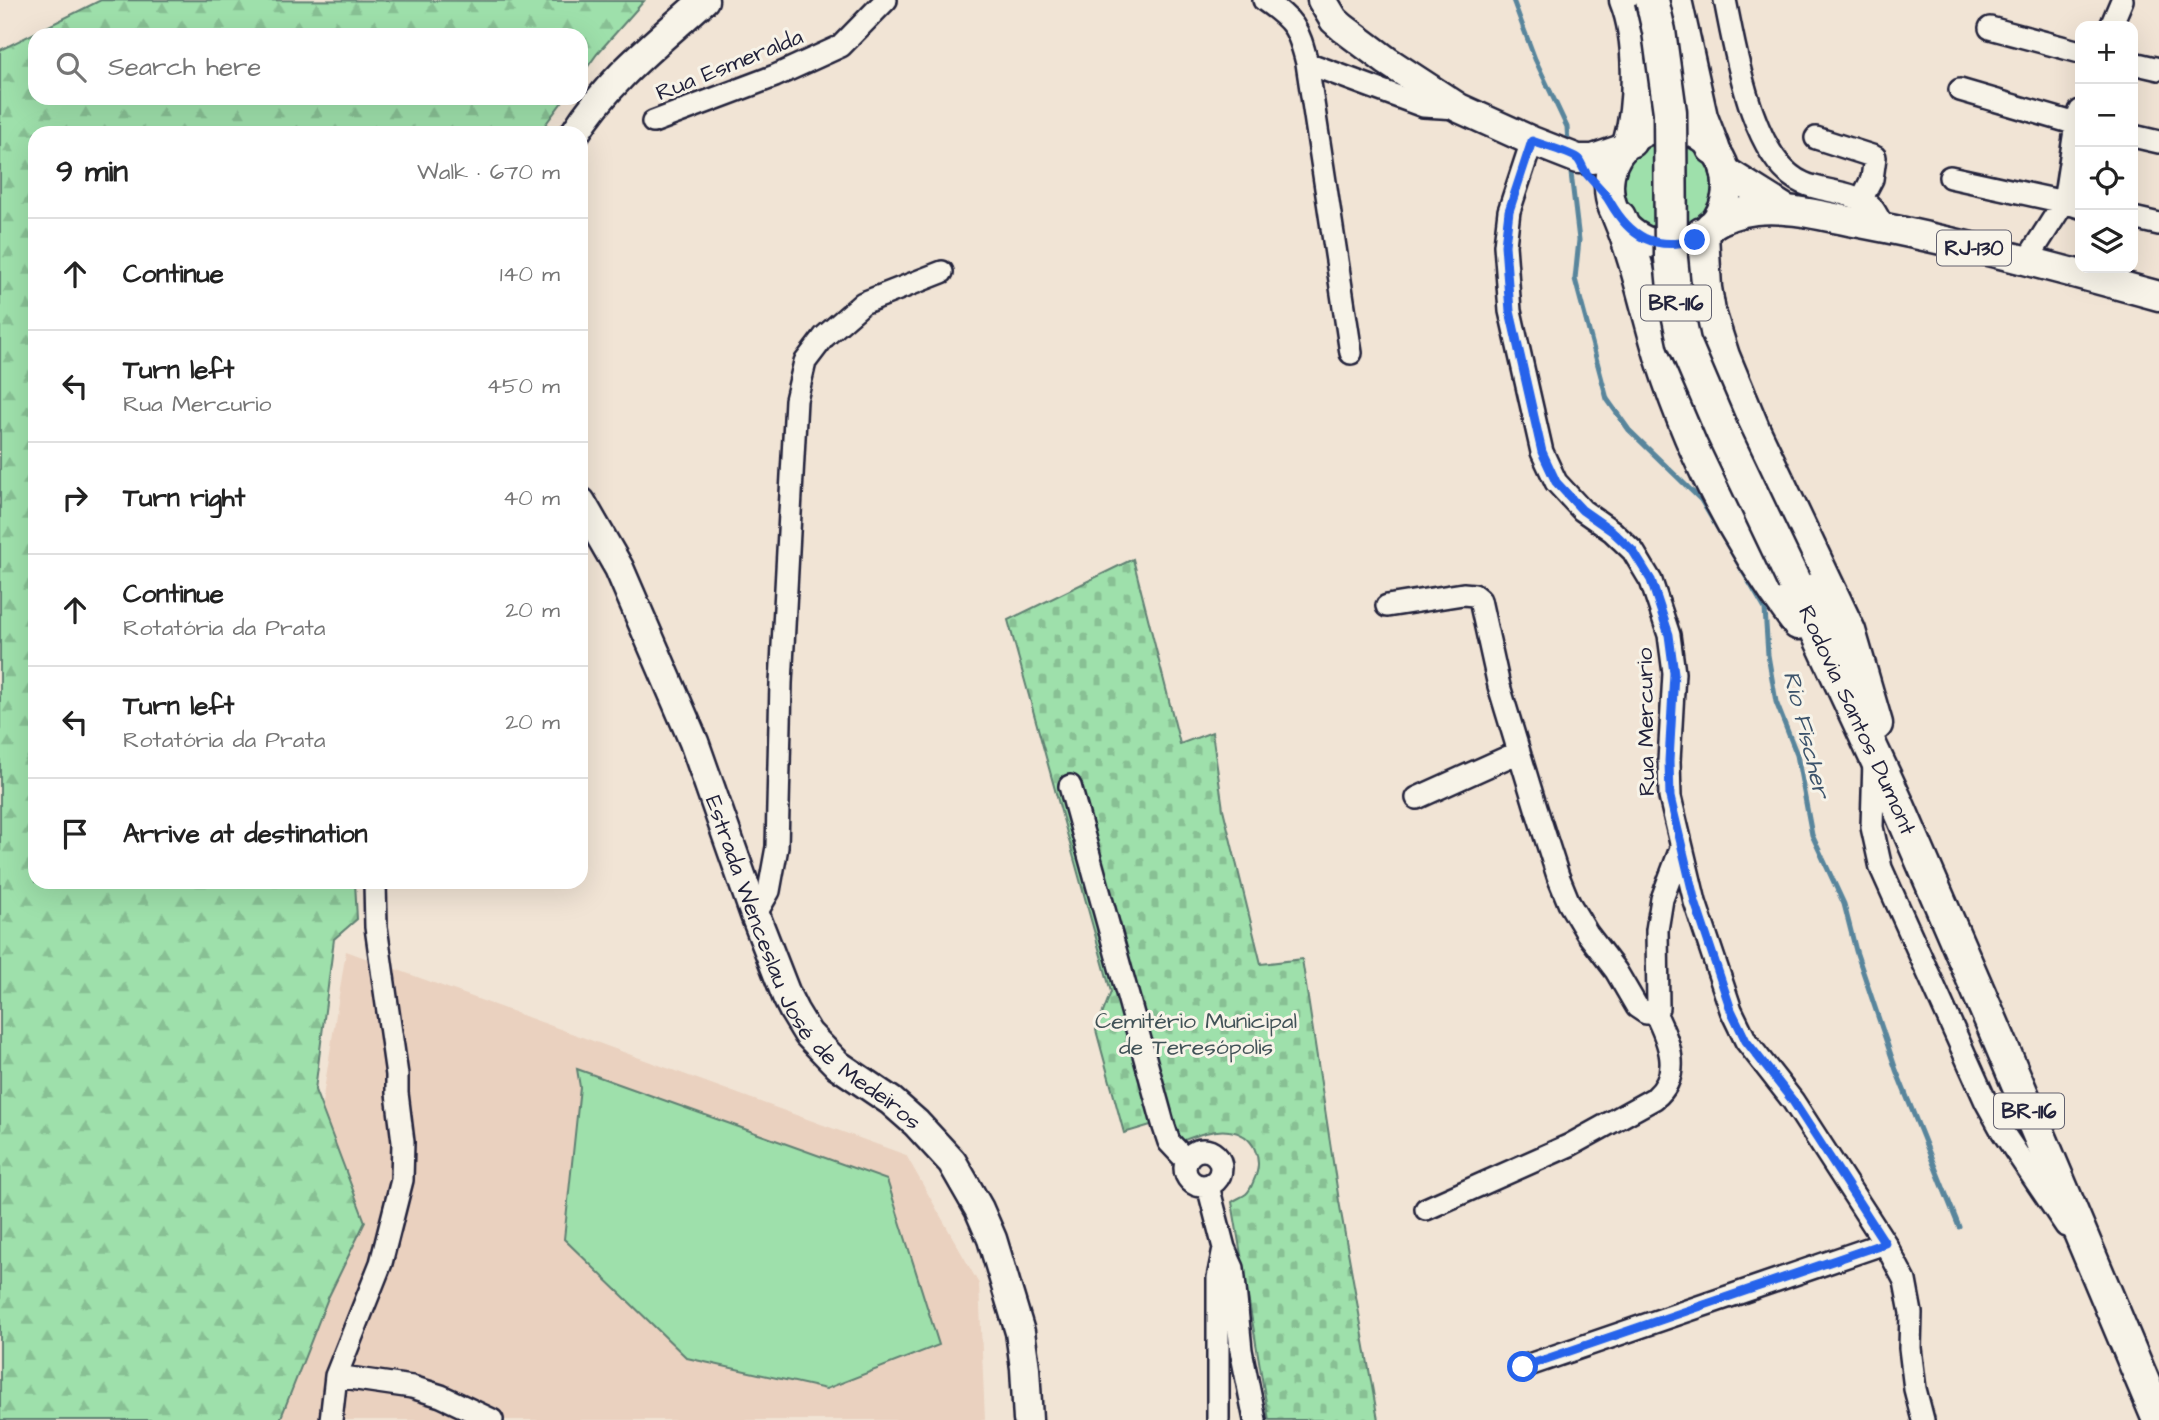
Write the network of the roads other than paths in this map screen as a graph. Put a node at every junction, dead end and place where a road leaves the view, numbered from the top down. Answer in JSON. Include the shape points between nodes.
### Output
{"nodes":[{"id":1,"x":704,"y":0,"type":"edge"},
{"id":2,"x":886,"y":0,"type":"edge"},
{"id":3,"x":1264,"y":0,"type":"edge"},
{"id":4,"x":1322,"y":0,"type":"edge"},
{"id":5,"x":1626,"y":0,"type":"edge"},
{"id":6,"x":1652,"y":0,"type":"edge"},
{"id":7,"x":1675,"y":0,"type":"edge"},
{"id":8,"x":1725,"y":0,"type":"edge"},
{"id":9,"x":2122,"y":0,"type":"edge"},
{"id":10,"x":2113,"y":21,"type":"edge"},
{"id":11,"x":1990,"y":28,"type":"dead end"},
{"id":12,"x":2075,"y":51,"type":"edge"},
{"id":13,"x":1307,"y":63,"type":"junction"},
{"id":14,"x":2138,"y":64,"type":"edge"},
{"id":15,"x":2159,"y":69,"type":"edge"},
{"id":16,"x":1960,"y":90,"type":"dead end"},
{"id":17,"x":1459,"y":108,"type":"junction"},
{"id":18,"x":2075,"y":119,"type":"edge"},
{"id":19,"x":653,"y":122,"type":"dead end"},
{"id":20,"x":579,"y":126,"type":"edge"},
{"id":21,"x":2138,"y":137,"type":"edge"},
{"id":22,"x":1816,"y":138,"type":"dead end"},
{"id":23,"x":2159,"y":142,"type":"edge"},
{"id":24,"x":1626,"y":145,"type":"junction"},
{"id":25,"x":2077,"y":147,"type":"edge"},
{"id":26,"x":1559,"y":151,"type":"junction"},
{"id":27,"x":1719,"y":159,"type":"junction"},
{"id":28,"x":1950,"y":177,"type":"dead end"},
{"id":29,"x":1861,"y":200,"type":"junction"},
{"id":30,"x":2072,"y":204,"type":"edge"},
{"id":31,"x":1614,"y":209,"type":"junction"},
{"id":32,"x":1787,"y":210,"type":"junction"},
{"id":33,"x":2138,"y":219,"type":"edge"},
{"id":34,"x":2159,"y":224,"type":"edge"},
{"id":35,"x":1884,"y":228,"type":"junction"},
{"id":36,"x":1706,"y":230,"type":"junction"},
{"id":37,"x":2027,"y":260,"type":"junction"},
{"id":38,"x":942,"y":272,"type":"dead end"},
{"id":39,"x":2159,"y":296,"type":"edge"},
{"id":40,"x":1350,"y":353,"type":"dead end"},
{"id":41,"x":588,"y":514,"type":"edge"},
{"id":42,"x":1387,"y":606,"type":"dead end"},
{"id":43,"x":1835,"y":672,"type":"junction"},
{"id":44,"x":1520,"y":752,"type":"junction"},
{"id":45,"x":1874,"y":755,"type":"junction"},
{"id":46,"x":1070,"y":786,"type":"dead end"},
{"id":47,"x":1417,"y":798,"type":"dead end"},
{"id":48,"x":1897,"y":803,"type":"junction"},
{"id":49,"x":1681,"y":848,"type":"junction"},
{"id":50,"x":375,"y":889,"type":"edge"},
{"id":51,"x":755,"y":915,"type":"junction"},
{"id":52,"x":1654,"y":1013,"type":"junction"},
{"id":53,"x":1426,"y":1209,"type":"dead end"},
{"id":54,"x":1885,"y":1243,"type":"junction"},
{"id":55,"x":1224,"y":1248,"type":"junction"},
{"id":56,"x":2098,"y":1274,"type":"junction"},
{"id":57,"x":1523,"y":1367,"type":"dead end"},
{"id":58,"x":336,"y":1376,"type":"junction"},
{"id":59,"x":2154,"y":1408,"type":"edge"},
{"id":60,"x":331,"y":1420,"type":"edge"},
{"id":61,"x":492,"y":1420,"type":"edge"},
{"id":62,"x":1028,"y":1420,"type":"edge"},
{"id":63,"x":1218,"y":1420,"type":"edge"},
{"id":64,"x":1255,"y":1420,"type":"edge"},
{"id":65,"x":1923,"y":1420,"type":"edge"}],
"edges":[{"from":1,"to":20,"type":"main road","via":[[616,79]]},
{"from":2,"to":19,"type":"street","name":"Rua Esmeralda","via":[[841,46]]},
{"from":3,"to":13,"type":"street","via":[[1294,24]]},
{"from":4,"to":17,"type":"main road","via":[[1343,28]]},
{"from":5,"to":24,"type":"highway","via":[[1636,49],[1637,85],[1635,122]]},
{"from":6,"to":43,"type":"highway","name":"Rodovia Santos Dumont","number":"BR-116","bridge":true,"via":[[1670,112],[1671,258],[1684,342]]},
{"from":7,"to":27,"type":"highway","via":[[1701,117]]},
{"from":8,"to":29,"type":"street","via":[[1742,81],[1766,145],[1801,183]]},
{"from":9,"to":10,"type":"street"},
{"from":11,"to":12,"type":"street"},
{"from":13,"to":17,"type":"street","via":[[1423,106]]},
{"from":13,"to":40,"type":"street"},
{"from":14,"to":15,"type":"street"},
{"from":16,"to":18,"type":"street"},
{"from":17,"to":26,"type":"main road"},
{"from":21,"to":23,"type":"street"},
{"from":22,"to":29,"type":"street","via":[[1875,157],[1872,179]]},
{"from":24,"to":26,"type":"main road","via":[[1593,159]]},
{"from":24,"to":27,"type":"main road","number":"RJ-130","via":[[1650,129],[1685,129]]},
{"from":24,"to":31,"type":"main road","via":[[1608,180]]},
{"from":25,"to":30,"type":"street"},
{"from":26,"to":31,"type":"main road","via":[[1585,172]]},
{"from":26,"to":49,"type":"street","name":"Rua Mercurio","via":[[1509,211],[1505,245],[1512,324],[1542,452],[1556,482],[1582,510],[1633,551],[1651,580],[1669,635],[1674,673],[1670,797]]},
{"from":27,"to":32,"type":"main road","number":"RJ-130"},
{"from":27,"to":36,"type":"main road","via":[[1726,196],[1719,216]]},
{"from":28,"to":30,"type":"street"},
{"from":29,"to":35,"type":"street","via":[[1873,209]]},
{"from":30,"to":37,"type":"street"},
{"from":31,"to":36,"type":"main road","number":"RJ-130","via":[[1636,234],[1657,243],[1684,243]]},
{"from":31,"to":43,"type":"highway","via":[[1633,251],[1689,435],[1731,518],[1780,598]]},
{"from":32,"to":35,"type":"main road","number":"RJ-130"},
{"from":32,"to":36,"type":"main road","number":"RJ-130","via":[[1725,216]]},
{"from":33,"to":34,"type":"street"},
{"from":35,"to":37,"type":"main road","number":"RJ-130"},
{"from":36,"to":48,"type":"highway","via":[[1709,312],[1723,356],[1849,631]]},
{"from":37,"to":39,"type":"main road","number":"RJ-130"},
{"from":38,"to":51,"type":"street","via":[[863,303],[824,337],[805,362],[796,400],[777,847],[769,891]]},
{"from":41,"to":51,"type":"main road","name":"Estrada Wenceslau José de Medeiros","via":[[620,568],[689,730]]},
{"from":42,"to":44,"type":"street","via":[[1463,594],[1480,600],[1499,686]]},
{"from":43,"to":45,"type":"highway","name":"Rodovia Santos Dumont","number":"BR-116"},
{"from":44,"to":47,"type":"street"},
{"from":44,"to":52,"type":"street","via":[[1569,903],[1637,1007]]},
{"from":45,"to":48,"type":"highway","name":"Rodovia Santos Dumont","number":"BR-116"},
{"from":45,"to":56,"type":"street","via":[[1872,827],[1881,868],[1986,1102]]},
{"from":46,"to":55,"type":"street","via":[[1164,1127],[1169,1142],[1186,1160],[1189,1180],[1208,1186]]},
{"from":48,"to":56,"type":"highway","name":"Rodovia Santos Dumont","number":"BR-116"},
{"from":49,"to":52,"type":"street","via":[[1662,899],[1657,929],[1659,1000]]},
{"from":49,"to":54,"type":"street","name":"Rua Mercurio","via":[[1731,1010],[1746,1041],[1793,1101]]},
{"from":50,"to":58,"type":"street","via":[[376,927],[397,1075],[402,1180],[381,1263]]},
{"from":51,"to":62,"type":"main road","name":"Estrada Wenceslau José de Medeiros","via":[[787,997],[808,1034],[838,1065],[916,1123],[965,1183],[992,1239],[1020,1332]]},
{"from":52,"to":53,"type":"street","via":[[1670,1052],[1670,1079],[1655,1098],[1570,1145]]},
{"from":54,"to":57,"type":"street"},
{"from":54,"to":65,"type":"street","name":"Rua Mercurio","via":[[1905,1281],[1914,1389]]},
{"from":55,"to":63,"type":"street","via":[[1217,1278]]},
{"from":55,"to":64,"type":"street","via":[[1233,1268],[1241,1350]]},
{"from":56,"to":59,"type":"highway","name":"Rodovia Santos Dumont","number":"BR-116"},
{"from":58,"to":60,"type":"street"},
{"from":58,"to":61,"type":"street","via":[[441,1395]]}]}
